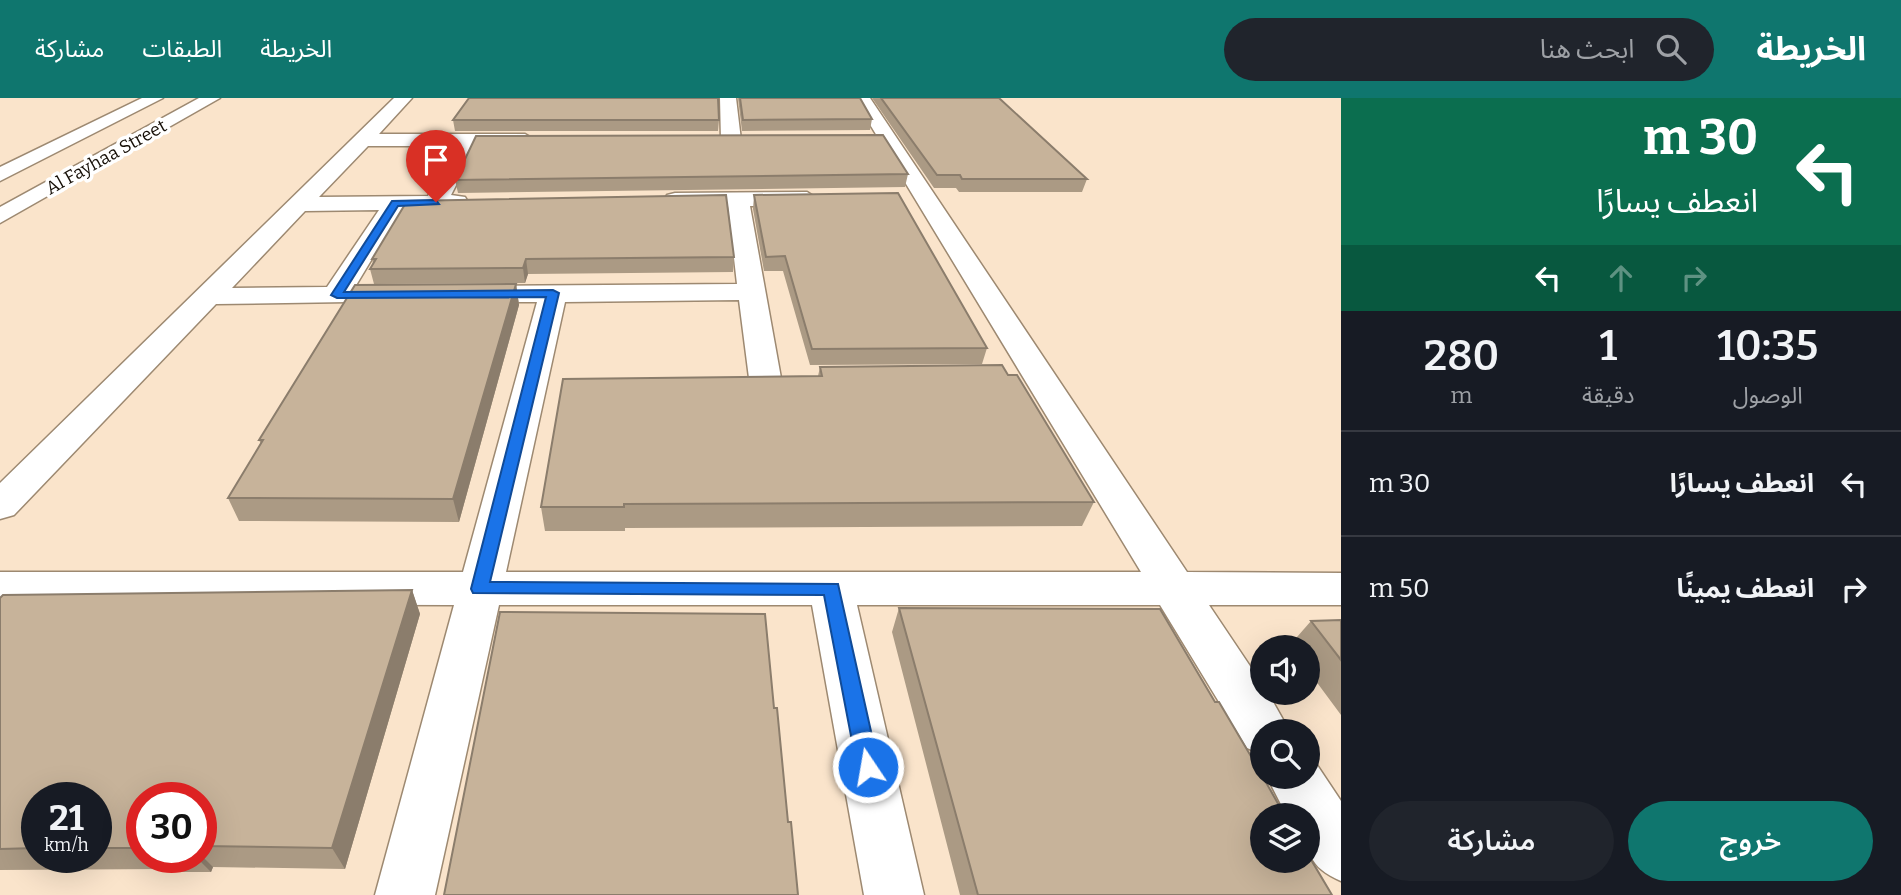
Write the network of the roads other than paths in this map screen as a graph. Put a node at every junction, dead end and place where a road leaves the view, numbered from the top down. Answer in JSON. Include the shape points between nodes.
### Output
{"nodes":[{"id":1,"x":155,"y":98,"type":"edge"},
{"id":2,"x":212,"y":98,"type":"edge"},
{"id":3,"x":404,"y":98,"type":"edge"},
{"id":4,"x":728,"y":98,"type":"edge"},
{"id":5,"x":862,"y":98,"type":"edge"},
{"id":6,"x":362,"y":140,"type":"junction"},
{"id":7,"x":469,"y":140,"type":"junction"},
{"id":8,"x":538,"y":140,"type":"edge"},
{"id":9,"x":757,"y":140,"type":"edge"},
{"id":10,"x":0,"y":175,"type":"edge"},
{"id":11,"x":831,"y":198,"type":"edge"},
{"id":12,"x":738,"y":199,"type":"junction"},
{"id":13,"x":656,"y":200,"type":"edge"},
{"id":14,"x":436,"y":202,"type":"junction"},
{"id":15,"x":477,"y":202,"type":"edge"},
{"id":16,"x":395,"y":203,"type":"junction"},
{"id":17,"x":299,"y":204,"type":"junction"},
{"id":18,"x":0,"y":216,"type":"edge"},
{"id":19,"x":754,"y":292,"type":"junction"},
{"id":20,"x":553,"y":293,"type":"junction"},
{"id":21,"x":337,"y":295,"type":"junction"},
{"id":22,"x":208,"y":296,"type":"junction"},
{"id":23,"x":1038,"y":375,"type":"junction"},
{"id":24,"x":997,"y":376,"type":"edge"},
{"id":25,"x":765,"y":378,"type":"edge"},
{"id":26,"x":0,"y":506,"type":"edge"},
{"id":27,"x":0,"y":588,"type":"edge"},
{"id":28,"x":480,"y":589,"type":"junction"},
{"id":29,"x":831,"y":589,"type":"junction"},
{"id":30,"x":1174,"y":589,"type":"junction"},
{"id":31,"x":1341,"y":589,"type":"edge"},
{"id":32,"x":1257,"y":719,"type":"edge"},
{"id":33,"x":1302,"y":789,"type":"edge"},
{"id":34,"x":1341,"y":852,"type":"edge"},
{"id":35,"x":405,"y":895,"type":"edge"},
{"id":36,"x":894,"y":895,"type":"edge"}],
"edges":[{"from":1,"to":10,"type":"main road","name":"Al Fayhaa Street"},
{"from":2,"to":18,"type":"main road","name":"Al Fayhaa Street"},
{"from":3,"to":6,"type":"main road"},
{"from":4,"to":9,"type":"main road","via":[[724,140]]},
{"from":5,"to":23,"type":"main road","via":[[875,139],[911,197]]},
{"from":6,"to":7,"type":"main road"},
{"from":6,"to":17,"type":"main road"},
{"from":7,"to":8,"type":"main road"},
{"from":7,"to":14,"type":"main road"},
{"from":11,"to":12,"type":"main road"},
{"from":12,"to":13,"type":"main road"},
{"from":12,"to":19,"type":"main road"},
{"from":14,"to":15,"type":"main road"},
{"from":14,"to":16,"type":"main road"},
{"from":16,"to":17,"type":"main road"},
{"from":16,"to":21,"type":"main road"},
{"from":17,"to":22,"type":"main road"},
{"from":19,"to":20,"type":"main road"},
{"from":19,"to":25,"type":"main road"},
{"from":20,"to":21,"type":"main road"},
{"from":20,"to":28,"type":"main road","via":[[545,380]]},
{"from":21,"to":22,"type":"main road"},
{"from":22,"to":26,"type":"main road"},
{"from":23,"to":24,"type":"main road"},
{"from":23,"to":30,"type":"main road"},
{"from":27,"to":28,"type":"main road"},
{"from":28,"to":29,"type":"main road"},
{"from":28,"to":35,"type":"main road"},
{"from":29,"to":30,"type":"main road"},
{"from":29,"to":36,"type":"main road"},
{"from":30,"to":31,"type":"main road"},
{"from":30,"to":32,"type":"main road"},
{"from":33,"to":34,"type":"main road"}]}
